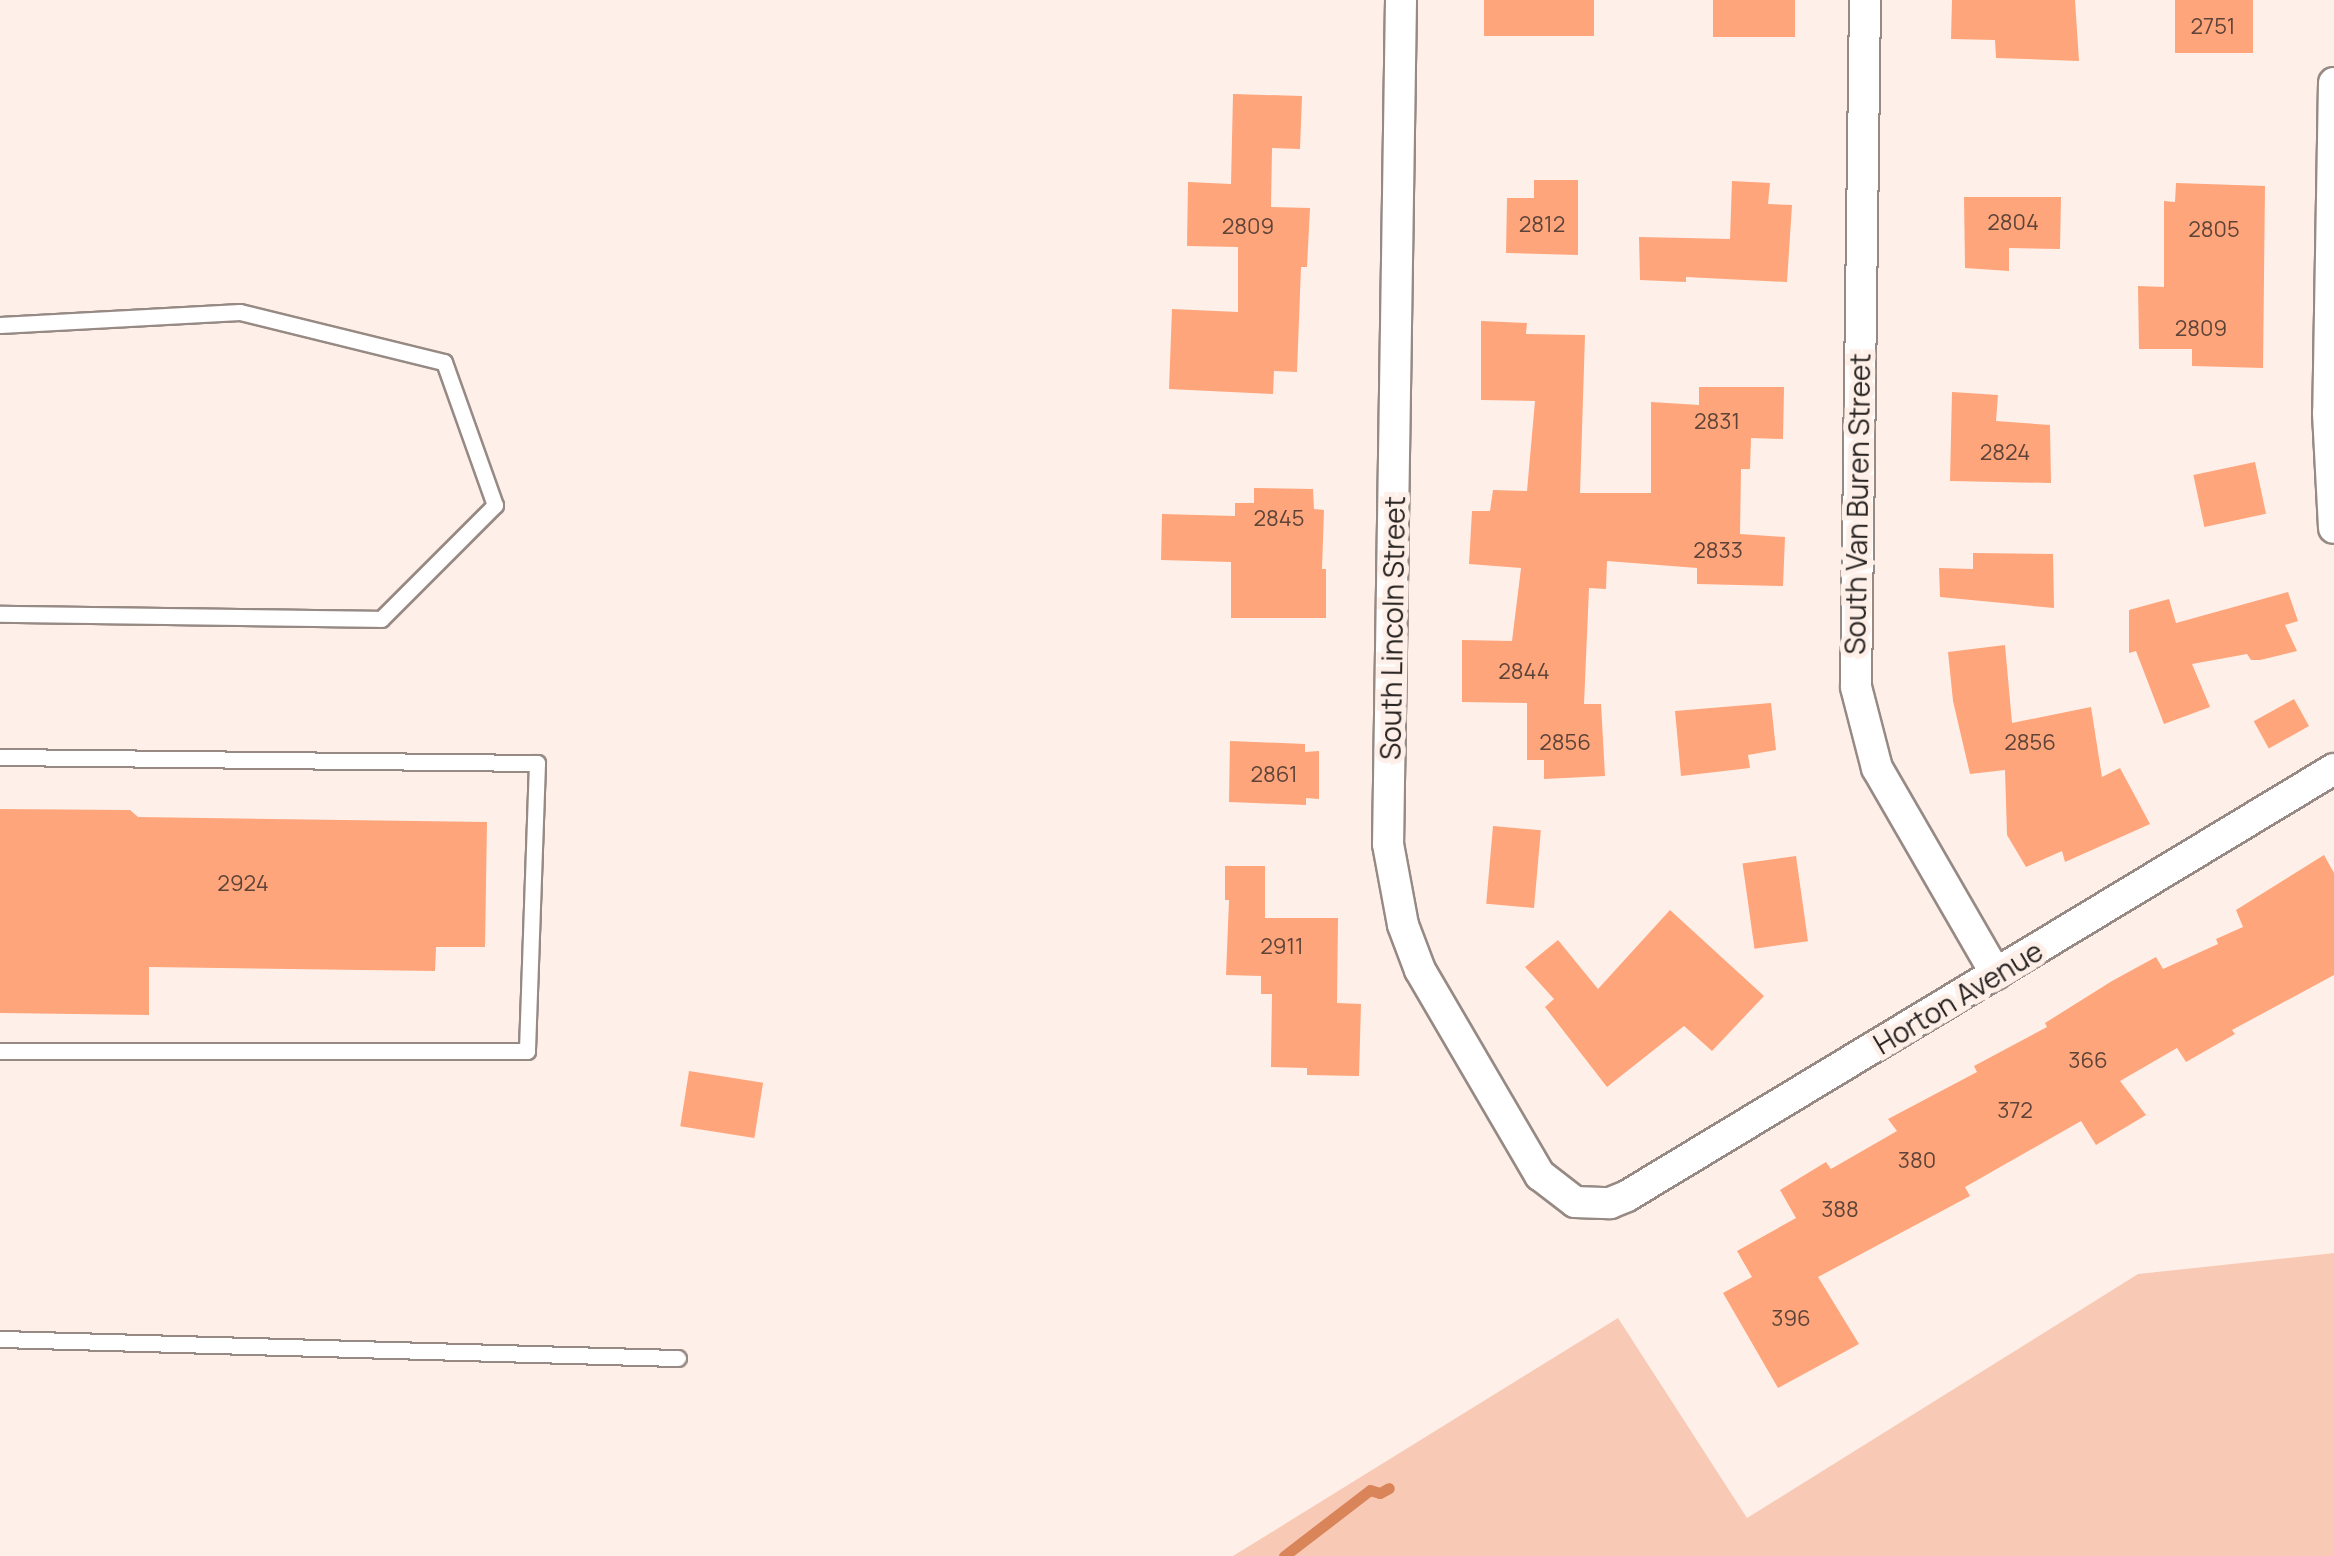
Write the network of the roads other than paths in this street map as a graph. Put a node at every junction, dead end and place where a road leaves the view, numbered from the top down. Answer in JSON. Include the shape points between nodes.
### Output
{"nodes":[{"id":1,"x":1402,"y":0,"type":"edge"},
{"id":2,"x":1864,"y":0,"type":"edge"},
{"id":3,"x":2334,"y":82,"type":"edge"},
{"id":4,"x":0,"y":325,"type":"edge"},
{"id":5,"x":2334,"y":528,"type":"edge"},
{"id":6,"x":0,"y":614,"type":"edge"},
{"id":7,"x":0,"y":757,"type":"edge"},
{"id":8,"x":2334,"y":769,"type":"edge"},
{"id":9,"x":1996,"y":974,"type":"junction"},
{"id":10,"x":0,"y":1051,"type":"edge"},
{"id":11,"x":1575,"y":1202,"type":"joint"},
{"id":12,"x":0,"y":1339,"type":"edge"},
{"id":13,"x":678,"y":1358,"type":"dead end"}],
"edges":[{"from":1,"to":11,"type":"street","name":"South Lincoln Street","via":[[1388,844],[1403,925],[1436,1003],[1540,1175]]},
{"from":2,"to":9,"type":"street","name":"South Van Buren Street","via":[[1856,687],[1877,768]]},
{"from":3,"to":5,"type":"street","via":[[2328,413]]},
{"from":4,"to":6,"type":"lane","via":[[240,312],[444,362],[495,505],[381,619]]},
{"from":7,"to":10,"type":"lane","via":[[537,762],[527,1051]]},
{"from":8,"to":9,"type":"street","name":"Horton Avenue"},
{"from":9,"to":11,"type":"street","name":"Horton Avenue","via":[[1627,1196],[1610,1203]]},
{"from":12,"to":13,"type":"lane"}]}
